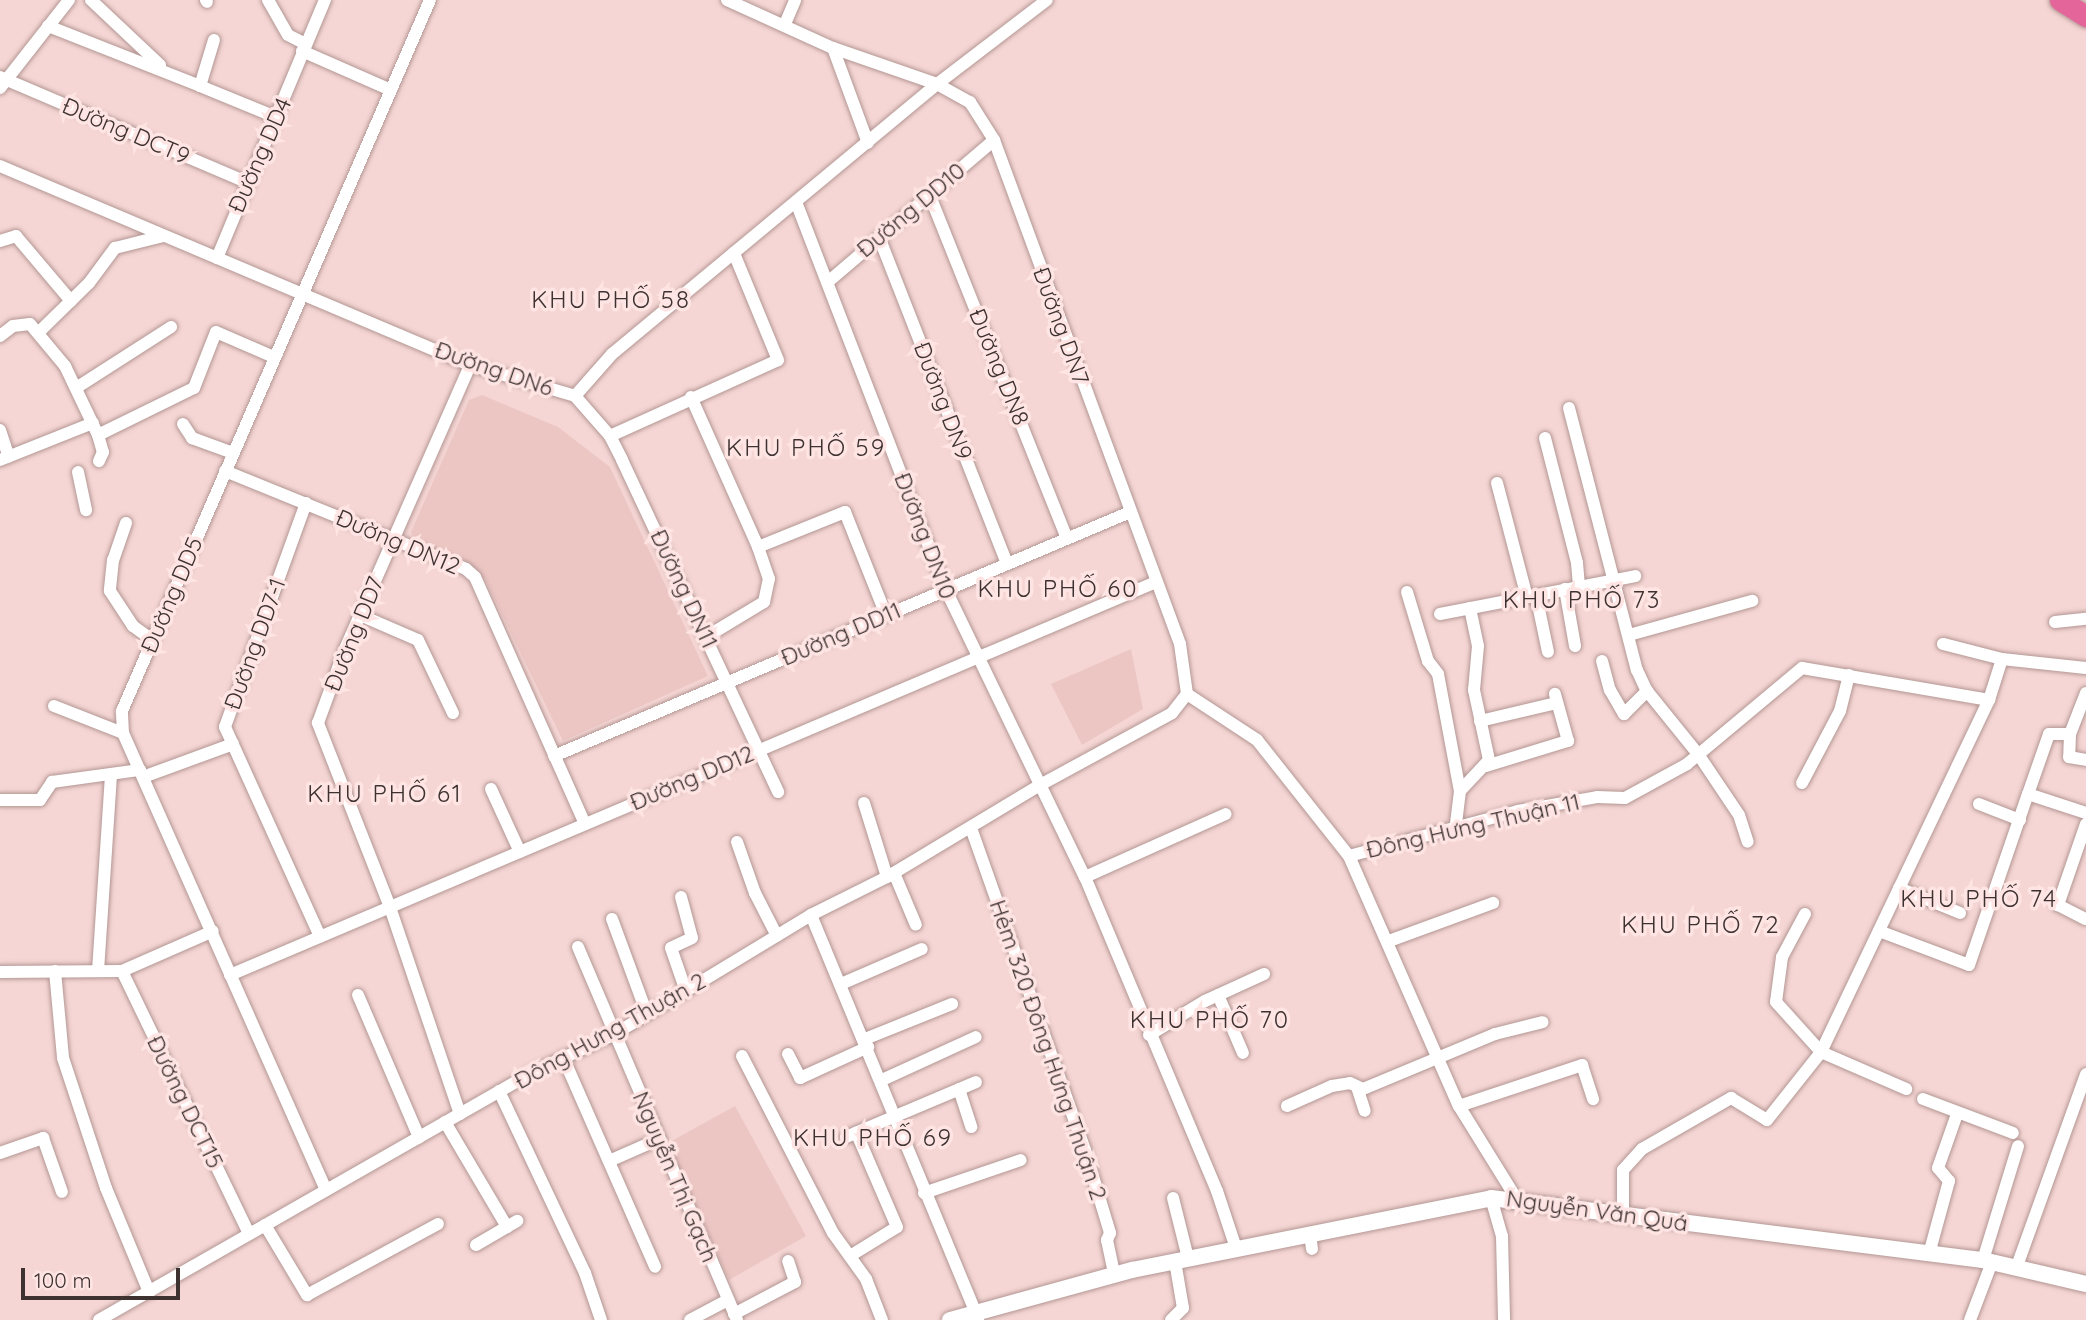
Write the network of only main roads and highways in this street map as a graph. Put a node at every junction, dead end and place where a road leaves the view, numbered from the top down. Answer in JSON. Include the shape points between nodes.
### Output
{"nodes":[{"id":1,"x":2060,"y":0,"type":"edge"},
{"id":2,"x":2086,"y":16,"type":"edge"},
{"id":3,"x":2086,"y":1284,"type":"edge"},
{"id":4,"x":976,"y":1315,"type":"edge"},
{"id":5,"x":950,"y":1320,"type":"edge"}],
"edges":[{"from":1,"to":2,"type":"highway"},
{"from":3,"to":4,"type":"main road","name":"Nguyễn Văn Quá","via":[[1988,1261],[1491,1198],[1311,1241],[1236,1248],[1114,1274]]},
{"from":4,"to":5,"type":"main road","name":"Nguyễn Văn Quá"}]}
